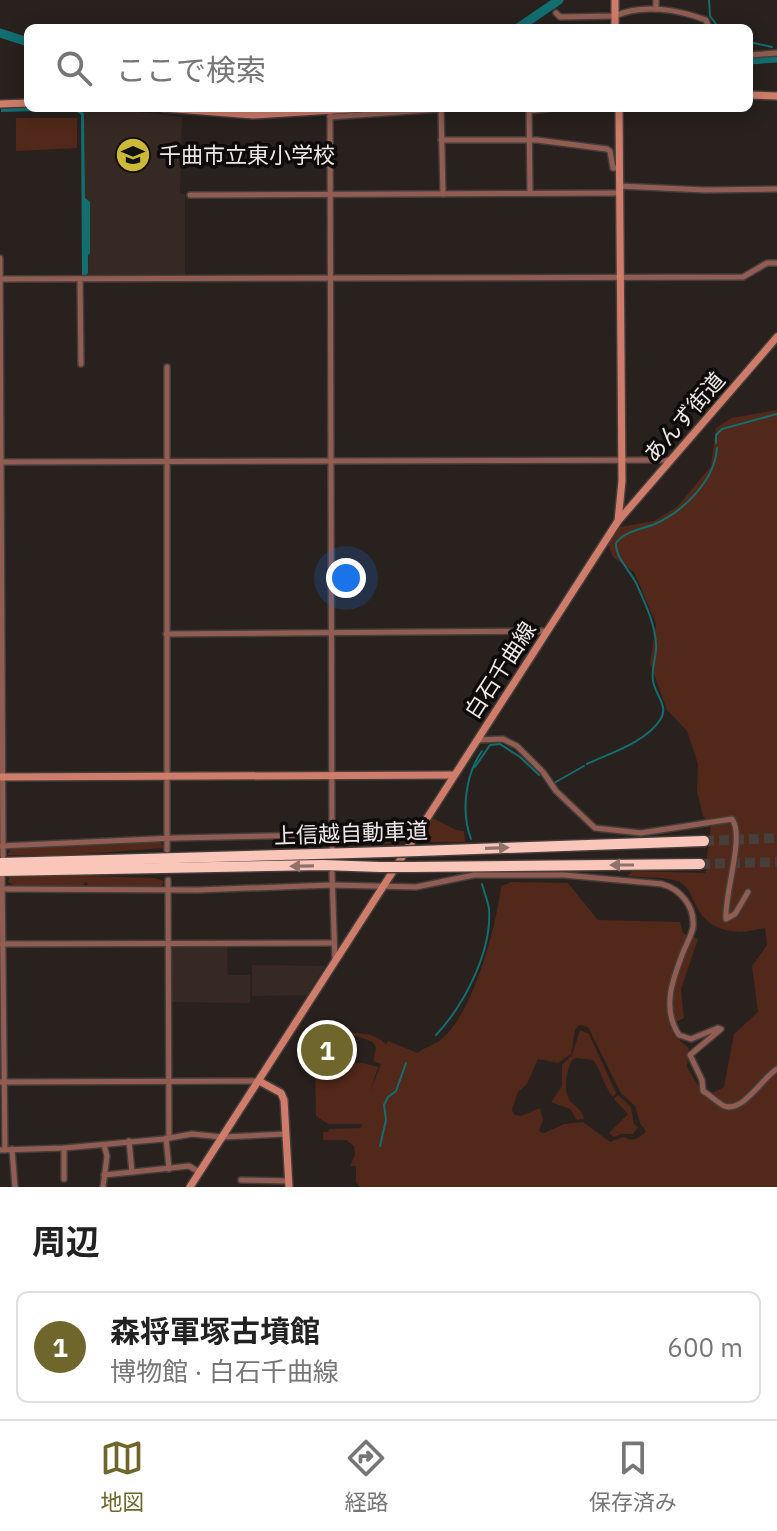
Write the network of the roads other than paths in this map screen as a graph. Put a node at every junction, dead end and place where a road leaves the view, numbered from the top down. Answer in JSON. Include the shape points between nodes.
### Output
{"nodes":[{"id":1,"x":615,"y":0,"type":"edge"},
{"id":2,"x":656,"y":0,"type":"edge"},
{"id":3,"x":656,"y":9,"type":"junction"},
{"id":4,"x":556,"y":13,"type":"dead end"},
{"id":5,"x":615,"y":16,"type":"junction"},
{"id":6,"x":615,"y":24,"type":"edge"},
{"id":7,"x":708,"y":24,"type":"edge"},
{"id":8,"x":777,"y":53,"type":"edge"},
{"id":9,"x":753,"y":55,"type":"edge"},
{"id":10,"x":753,"y":95,"type":"edge"},
{"id":11,"x":777,"y":96,"type":"edge"},
{"id":12,"x":24,"y":103,"type":"edge"},
{"id":13,"x":0,"y":104,"type":"edge"},
{"id":14,"x":210,"y":112,"type":"edge"},
{"id":15,"x":342,"y":112,"type":"edge"},
{"id":16,"x":374,"y":112,"type":"edge"},
{"id":17,"x":441,"y":112,"type":"edge"},
{"id":18,"x":529,"y":112,"type":"edge"},
{"id":19,"x":619,"y":112,"type":"edge"},
{"id":20,"x":330,"y":114,"type":"junction"},
{"id":21,"x":441,"y":140,"type":"junction"},
{"id":22,"x":530,"y":141,"type":"junction"},
{"id":23,"x":619,"y":168,"type":"junction"},
{"id":24,"x":619,"y":189,"type":"junction"},
{"id":25,"x":777,"y":189,"type":"edge"},
{"id":26,"x":530,"y":193,"type":"junction"},
{"id":27,"x":330,"y":194,"type":"junction"},
{"id":28,"x":443,"y":194,"type":"junction"},
{"id":29,"x":190,"y":195,"type":"dead end"},
{"id":30,"x":0,"y":258,"type":"edge"},
{"id":31,"x":777,"y":263,"type":"edge"},
{"id":32,"x":620,"y":278,"type":"junction"},
{"id":33,"x":2,"y":279,"type":"edge"},
{"id":34,"x":80,"y":279,"type":"junction"},
{"id":35,"x":331,"y":279,"type":"junction"},
{"id":36,"x":777,"y":337,"type":"edge"},
{"id":37,"x":81,"y":364,"type":"dead end"},
{"id":38,"x":167,"y":367,"type":"dead end"},
{"id":39,"x":621,"y":460,"type":"junction"},
{"id":40,"x":670,"y":460,"type":"junction"},
{"id":41,"x":331,"y":461,"type":"junction"},
{"id":42,"x":1,"y":462,"type":"edge"},
{"id":43,"x":167,"y":462,"type":"junction"},
{"id":44,"x":618,"y":521,"type":"junction"},
{"id":45,"x":546,"y":631,"type":"junction"},
{"id":46,"x":331,"y":633,"type":"junction"},
{"id":47,"x":166,"y":634,"type":"junction"},
{"id":48,"x":476,"y":740,"type":"junction"},
{"id":49,"x":332,"y":775,"type":"junction"},
{"id":50,"x":453,"y":775,"type":"junction"},
{"id":51,"x":2,"y":777,"type":"edge"},
{"id":52,"x":167,"y":777,"type":"junction"},
{"id":53,"x":416,"y":833,"type":"junction"},
{"id":54,"x":333,"y":837,"type":"junction"},
{"id":55,"x":167,"y":840,"type":"junction"},
{"id":56,"x":704,"y":841,"type":"tunnel mouth"},
{"id":57,"x":2,"y":846,"type":"edge"},
{"id":58,"x":332,"y":848,"type":"dead end"},
{"id":59,"x":167,"y":850,"type":"dead end"},
{"id":60,"x":2,"y":860,"type":"edge"},
{"id":61,"x":700,"y":864,"type":"tunnel mouth"},
{"id":62,"x":1,"y":873,"type":"edge"},
{"id":63,"x":332,"y":873,"type":"dead end"},
{"id":64,"x":168,"y":880,"type":"dead end"},
{"id":65,"x":332,"y":885,"type":"junction"},
{"id":66,"x":383,"y":886,"type":"junction"},
{"id":67,"x":1,"y":889,"type":"edge"},
{"id":68,"x":168,"y":890,"type":"junction"},
{"id":69,"x":748,"y":892,"type":"dead end"},
{"id":70,"x":334,"y":943,"type":"junction"},
{"id":71,"x":2,"y":944,"type":"edge"},
{"id":72,"x":168,"y":944,"type":"junction"},
{"id":73,"x":335,"y":961,"type":"junction"},
{"id":74,"x":777,"y":1069,"type":"edge"},
{"id":75,"x":169,"y":1081,"type":"junction"},
{"id":76,"x":259,"y":1081,"type":"junction"},
{"id":77,"x":2,"y":1082,"type":"edge"},
{"id":78,"x":286,"y":1134,"type":"junction"},
{"id":79,"x":222,"y":1137,"type":"junction"},
{"id":80,"x":167,"y":1138,"type":"junction"},
{"id":81,"x":129,"y":1141,"type":"junction"},
{"id":82,"x":104,"y":1144,"type":"junction"},
{"id":83,"x":64,"y":1148,"type":"junction"},
{"id":84,"x":6,"y":1150,"type":"edge"},
{"id":85,"x":169,"y":1169,"type":"junction"},
{"id":86,"x":132,"y":1172,"type":"junction"},
{"id":87,"x":199,"y":1172,"type":"junction"},
{"id":88,"x":104,"y":1175,"type":"junction"},
{"id":89,"x":64,"y":1179,"type":"dead end"},
{"id":90,"x":241,"y":1180,"type":"dead end"},
{"id":91,"x":289,"y":1184,"type":"edge"},
{"id":92,"x":193,"y":1185,"type":"edge"},
{"id":93,"x":15,"y":1187,"type":"edge"},
{"id":94,"x":103,"y":1187,"type":"edge"}],
"edges":[{"from":1,"to":5,"type":"main road"},
{"from":2,"to":3,"type":"street"},
{"from":3,"to":5,"type":"street"},
{"from":3,"to":7,"type":"street","via":[[702,18]]},
{"from":4,"to":5,"type":"street"},
{"from":5,"to":6,"type":"main road"},
{"from":8,"to":9,"type":"street"},
{"from":10,"to":11,"type":"main road"},
{"from":12,"to":13,"type":"main road"},
{"from":14,"to":20,"type":"main road"},
{"from":15,"to":20,"type":"main road"},
{"from":16,"to":20,"type":"street"},
{"from":17,"to":21,"type":"street"},
{"from":18,"to":22,"type":"street"},
{"from":19,"to":23,"type":"main road"},
{"from":20,"to":27,"type":"street"},
{"from":21,"to":22,"type":"street"},
{"from":21,"to":28,"type":"street"},
{"from":22,"to":23,"type":"street","via":[[607,149],[613,168]]},
{"from":22,"to":26,"type":"street"},
{"from":23,"to":24,"type":"main road"},
{"from":24,"to":25,"type":"street"},
{"from":24,"to":26,"type":"street"},
{"from":24,"to":32,"type":"main road"},
{"from":26,"to":28,"type":"street"},
{"from":27,"to":28,"type":"street"},
{"from":27,"to":29,"type":"street"},
{"from":27,"to":35,"type":"street"},
{"from":30,"to":33,"type":"street"},
{"from":31,"to":32,"type":"street","via":[[743,277]]},
{"from":32,"to":35,"type":"street"},
{"from":32,"to":39,"type":"main road"},
{"from":33,"to":34,"type":"street"},
{"from":33,"to":42,"type":"street"},
{"from":34,"to":35,"type":"street"},
{"from":34,"to":37,"type":"street"},
{"from":35,"to":41,"type":"street"},
{"from":36,"to":40,"type":"main road","name":"あんず街道"},
{"from":38,"to":43,"type":"street"},
{"from":39,"to":40,"type":"street"},
{"from":39,"to":41,"type":"street"},
{"from":39,"to":44,"type":"main road"},
{"from":40,"to":44,"type":"main road","name":"あんず街道"},
{"from":41,"to":43,"type":"street"},
{"from":41,"to":46,"type":"street"},
{"from":42,"to":43,"type":"street"},
{"from":42,"to":51,"type":"street"},
{"from":43,"to":47,"type":"street"},
{"from":44,"to":45,"type":"main road","name":"白石千曲線"},
{"from":45,"to":46,"type":"street"},
{"from":45,"to":48,"type":"main road","name":"白石千曲線"},
{"from":46,"to":47,"type":"street"},
{"from":46,"to":49,"type":"street"},
{"from":47,"to":52,"type":"street"},
{"from":48,"to":50,"type":"main road","name":"白石千曲線"},
{"from":48,"to":69,"type":"street","via":[[503,739],[517,746],[595,828],[641,833],[732,819],[737,829],[726,919]]},
{"from":49,"to":50,"type":"main road"},
{"from":49,"to":52,"type":"main road"},
{"from":49,"to":54,"type":"street"},
{"from":50,"to":53,"type":"main road","name":"白石千曲線"},
{"from":51,"to":52,"type":"main road"},
{"from":51,"to":57,"type":"street"},
{"from":52,"to":55,"type":"street"},
{"from":53,"to":54,"type":"street"},
{"from":53,"to":66,"type":"main road","name":"白石千曲線"},
{"from":54,"to":55,"type":"street"},
{"from":54,"to":58,"type":"street"},
{"from":55,"to":57,"type":"street"},
{"from":55,"to":59,"type":"street"},
{"from":60,"to":56,"type":"highway","name":"上信越自動車道","one_way":true,"bridge":true},
{"from":57,"to":60,"type":"street"},
{"from":61,"to":62,"type":"highway","name":"上信越自動車道","one_way":true,"bridge":true},
{"from":62,"to":67,"type":"street"},
{"from":63,"to":65,"type":"street"},
{"from":64,"to":68,"type":"street"},
{"from":65,"to":66,"type":"street"},
{"from":65,"to":68,"type":"street"},
{"from":65,"to":70,"type":"street"},
{"from":66,"to":73,"type":"main road","name":"白石千曲線"},
{"from":66,"to":74,"type":"street","via":[[416,887],[474,875],[564,875],[673,887],[691,912],[693,928],[671,986],[671,1020],[679,1035],[691,1039],[721,1029],[690,1055],[703,1091],[732,1107]]},
{"from":67,"to":68,"type":"street"},
{"from":67,"to":71,"type":"street"},
{"from":68,"to":72,"type":"street"},
{"from":70,"to":72,"type":"street"},
{"from":70,"to":73,"type":"street"},
{"from":71,"to":72,"type":"street"},
{"from":71,"to":77,"type":"street"},
{"from":72,"to":75,"type":"street"},
{"from":73,"to":76,"type":"main road","name":"白石千曲線"},
{"from":75,"to":76,"type":"street"},
{"from":75,"to":77,"type":"street"},
{"from":75,"to":80,"type":"street"},
{"from":76,"to":78,"type":"main road","via":[[281,1093]]},
{"from":76,"to":79,"type":"main road","name":"白石千曲線"},
{"from":77,"to":84,"type":"street"},
{"from":78,"to":79,"type":"street"},
{"from":78,"to":91,"type":"main road"},
{"from":79,"to":80,"type":"street"},
{"from":79,"to":87,"type":"main road","name":"白石千曲線"},
{"from":80,"to":81,"type":"street"},
{"from":80,"to":85,"type":"street"},
{"from":81,"to":82,"type":"street"},
{"from":81,"to":86,"type":"street"},
{"from":82,"to":83,"type":"street"},
{"from":82,"to":88,"type":"street"},
{"from":83,"to":84,"type":"street"},
{"from":83,"to":89,"type":"street"},
{"from":84,"to":93,"type":"street"},
{"from":85,"to":86,"type":"street"},
{"from":85,"to":87,"type":"street","via":[[189,1166]]},
{"from":86,"to":88,"type":"street"},
{"from":87,"to":92,"type":"main road","name":"白石千曲線"},
{"from":88,"to":94,"type":"street"},
{"from":90,"to":91,"type":"street"}]}
